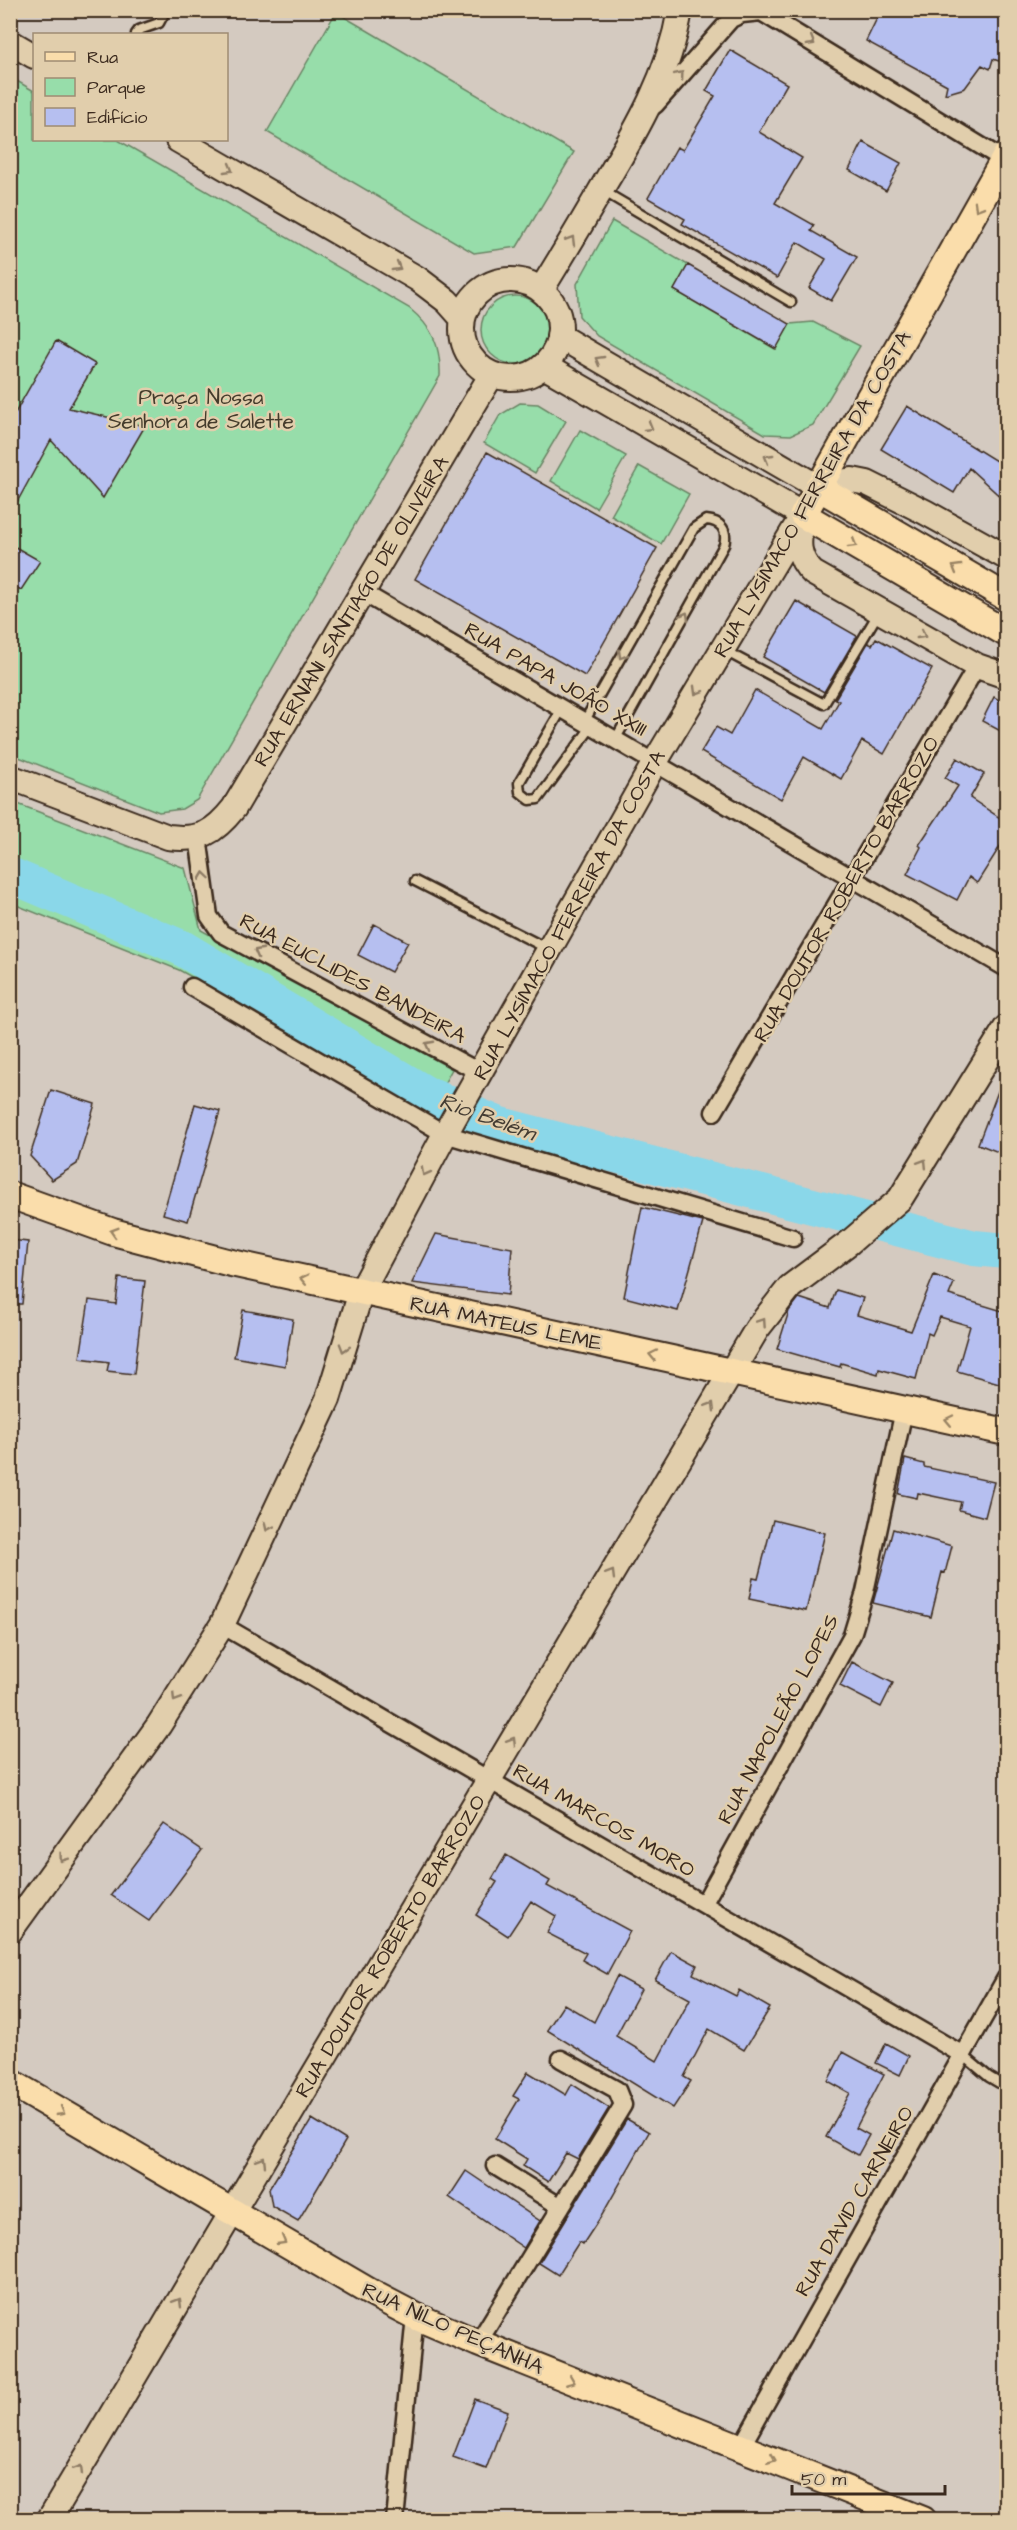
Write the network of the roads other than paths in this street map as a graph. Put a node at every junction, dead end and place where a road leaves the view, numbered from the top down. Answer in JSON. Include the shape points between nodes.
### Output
{"nodes":[{"id":1,"x":166,"y":10,"type":"edge"},
{"id":2,"x":680,"y":10,"type":"edge"},
{"id":3,"x":760,"y":11,"type":"edge"},
{"id":4,"x":137,"y":33,"type":"edge"},
{"id":5,"x":10,"y":42,"type":"edge"},
{"id":6,"x":33,"y":55,"type":"edge"},
{"id":7,"x":643,"y":120,"type":"junction"},
{"id":8,"x":180,"y":141,"type":"edge"},
{"id":9,"x":1005,"y":158,"type":"edge"},
{"id":10,"x":601,"y":190,"type":"junction"},
{"id":11,"x":541,"y":290,"type":"junction"},
{"id":12,"x":791,"y":302,"type":"dead end"},
{"id":13,"x":463,"y":319,"type":"junction"},
{"id":14,"x":559,"y":336,"type":"junction"},
{"id":15,"x":544,"y":366,"type":"junction"},
{"id":16,"x":492,"y":374,"type":"junction"},
{"id":17,"x":818,"y":487,"type":"junction"},
{"id":18,"x":802,"y":515,"type":"junction"},
{"id":19,"x":1006,"y":557,"type":"edge"},
{"id":20,"x":362,"y":592,"type":"junction"},
{"id":21,"x":1006,"y":597,"type":"edge"},
{"id":22,"x":880,"y":610,"type":"junction"},
{"id":23,"x":1006,"y":633,"type":"edge"},
{"id":24,"x":722,"y":649,"type":"junction"},
{"id":25,"x":977,"y":666,"type":"junction"},
{"id":26,"x":1006,"y":676,"type":"edge"},
{"id":27,"x":562,"y":709,"type":"junction"},
{"id":28,"x":588,"y":724,"type":"junction"},
{"id":29,"x":615,"y":740,"type":"junction"},
{"id":30,"x":655,"y":762,"type":"junction"},
{"id":31,"x":10,"y":777,"type":"edge"},
{"id":32,"x":198,"y":837,"type":"junction"},
{"id":33,"x":852,"y":878,"type":"junction"},
{"id":34,"x":416,"y":881,"type":"dead end"},
{"id":35,"x":549,"y":950,"type":"junction"},
{"id":36,"x":1006,"y":968,"type":"edge"},
{"id":37,"x":192,"y":987,"type":"dead end"},
{"id":38,"x":1006,"y":1028,"type":"edge"},
{"id":39,"x":475,"y":1083,"type":"junction"},
{"id":40,"x":714,"y":1112,"type":"dead end"},
{"id":41,"x":450,"y":1127,"type":"junction"},
{"id":42,"x":10,"y":1195,"type":"edge"},
{"id":43,"x":793,"y":1238,"type":"dead end"},
{"id":44,"x":361,"y":1292,"type":"junction"},
{"id":45,"x":731,"y":1372,"type":"junction"},
{"id":46,"x":904,"y":1410,"type":"junction"},
{"id":47,"x":1006,"y":1432,"type":"edge"},
{"id":48,"x":222,"y":1625,"type":"junction"},
{"id":49,"x":489,"y":1779,"type":"junction"},
{"id":50,"x":704,"y":1903,"type":"junction"},
{"id":51,"x":10,"y":1931,"type":"edge"},
{"id":52,"x":1006,"y":1978,"type":"edge"},
{"id":53,"x":963,"y":2055,"type":"junction"},
{"id":54,"x":561,"y":2059,"type":"dead end"},
{"id":55,"x":10,"y":2082,"type":"edge"},
{"id":56,"x":1006,"y":2087,"type":"edge"},
{"id":57,"x":495,"y":2166,"type":"dead end"},
{"id":58,"x":561,"y":2207,"type":"junction"},
{"id":59,"x":232,"y":2212,"type":"junction"},
{"id":60,"x":416,"y":2316,"type":"junction"},
{"id":61,"x":478,"y":2343,"type":"junction"},
{"id":62,"x":741,"y":2447,"type":"junction"},
{"id":63,"x":49,"y":2520,"type":"edge"},
{"id":64,"x":394,"y":2520,"type":"edge"},
{"id":65,"x":923,"y":2520,"type":"edge"}],
"edges":[{"from":1,"to":4,"type":"lane","via":[[159,23]]},
{"from":2,"to":7,"type":"main road","via":[[658,88]]},
{"from":7,"to":3,"type":"street","one_way":true,"via":[[723,26],[742,14]]},
{"from":3,"to":9,"type":"street","one_way":true},
{"from":5,"to":6,"type":"main road"},
{"from":7,"to":10,"type":"main road"},
{"from":8,"to":13,"type":"main road","one_way":true,"via":[[418,279]]},
{"from":9,"to":17,"type":"main road","name":"RUA LYSÍMACO FERREIRA DA COSTA","one_way":true},
{"from":11,"to":10,"type":"main road","one_way":true},
{"from":10,"to":12,"type":"lane"},
{"from":11,"to":13,"type":"main road","via":[[514,280],[499,282],[475,296]]},
{"from":11,"to":14,"type":"main road","via":[[556,311]]},
{"from":13,"to":16,"type":"main road","via":[[468,352],[474,362]]},
{"from":14,"to":15,"type":"main road"},
{"from":17,"to":14,"type":"main road","one_way":true},
{"from":15,"to":16,"type":"main road","via":[[514,378]]},
{"from":15,"to":18,"type":"main road","one_way":true},
{"from":16,"to":20,"type":"main road","name":"RUA ERNANI SANTIAGO DE OLIVEIRA"},
{"from":17,"to":18,"type":"main road","name":"RUA LYSÍMACO FERREIRA DA COSTA"},
{"from":17,"to":19,"type":"main road","via":[[852,480],[867,483]]},
{"from":21,"to":17,"type":"main road","one_way":true},
{"from":18,"to":22,"type":"main road","via":[[799,550],[803,563],[813,573]]},
{"from":18,"to":23,"type":"main road","one_way":true},
{"from":18,"to":24,"type":"main road","name":"RUA LYSÍMACO FERREIRA DA COSTA"},
{"from":20,"to":27,"type":"street","name":"RUA PAPA JOÃO XXIII"},
{"from":20,"to":32,"type":"main road","name":"RUA ERNANI SANTIAGO DE OLIVEIRA","via":[[234,808],[223,822]]},
{"from":22,"to":24,"type":"lane","via":[[824,704]]},
{"from":22,"to":25,"type":"main road","one_way":true},
{"from":24,"to":30,"type":"main road","name":"RUA LYSÍMACO FERREIRA DA COSTA","one_way":true},
{"from":25,"to":26,"type":"main road"},
{"from":25,"to":33,"type":"street","name":"RUA DOUTOR ROBERTO BARROZO"},
{"from":27,"to":28,"type":"street","name":"RUA PAPA JOÃO XXIII"},
{"from":27,"to":28,"type":"lane","via":[[519,783],[520,792],[530,800],[538,799]]},
{"from":28,"to":29,"type":"street","name":"RUA PAPA JOÃO XXIII"},
{"from":29,"to":28,"type":"lane","one_way":true,"via":[[724,545],[725,530],[720,524],[706,520],[694,528]]},
{"from":29,"to":30,"type":"street","name":"RUA PAPA JOÃO XXIII"},
{"from":30,"to":33,"type":"street","name":"RUA PAPA JOÃO XXIII"},
{"from":30,"to":35,"type":"main road","name":"RUA LYSÍMACO FERREIRA DA COSTA"},
{"from":31,"to":32,"type":"main road","via":[[168,837]]},
{"from":39,"to":32,"type":"street","name":"RUA EUCLIDES BANDEIRA","one_way":true,"via":[[221,933],[209,916]]},
{"from":33,"to":36,"type":"street","name":"RUA PAPA JOÃO XXIII"},
{"from":33,"to":40,"type":"street","name":"RUA DOUTOR ROBERTO BARROZO"},
{"from":34,"to":35,"type":"lane"},
{"from":35,"to":39,"type":"main road","name":"RUA LYSÍMACO FERREIRA DA COSTA"},
{"from":37,"to":41,"type":"street"},
{"from":45,"to":38,"type":"main road","name":"RUA DOUTOR ROBERTO BARROZO","one_way":true,"via":[[790,1287],[900,1199]]},
{"from":39,"to":41,"type":"main road","name":"RUA LYSÍMACO FERREIRA DA COSTA"},
{"from":41,"to":43,"type":"street"},
{"from":41,"to":44,"type":"main road","name":"RUA LYSÍMACO FERREIRA DA COSTA","one_way":true},
{"from":44,"to":42,"type":"main road","name":"RUA MATEUS LEME","one_way":true,"via":[[163,1246],[69,1218]]},
{"from":45,"to":44,"type":"main road","name":"RUA MATEUS LEME","one_way":true},
{"from":44,"to":48,"type":"main road","name":"RUA LYSÍMACO FERREIRA DA COSTA","one_way":true,"via":[[328,1399]]},
{"from":45,"to":46,"type":"main road","name":"RUA MATEUS LEME"},
{"from":49,"to":45,"type":"main road","name":"RUA DOUTOR ROBERTO BARROZO","one_way":true},
{"from":47,"to":46,"type":"main road","name":"RUA MATEUS LEME","one_way":true},
{"from":46,"to":50,"type":"street","name":"RUA NAPOLEÃO LOPES","via":[[865,1593],[852,1635]]},
{"from":48,"to":49,"type":"street","name":"RUA MARCOS MORO"},
{"from":48,"to":51,"type":"main road","name":"RUA LYSÍMACO FERREIRA DA COSTA","one_way":true,"via":[[159,1725]]},
{"from":49,"to":50,"type":"street","name":"RUA MARCOS MORO"},
{"from":59,"to":49,"type":"main road","name":"RUA DOUTOR ROBERTO BARROZO","one_way":true},
{"from":50,"to":53,"type":"street","name":"RUA MARCOS MORO"},
{"from":52,"to":53,"type":"street","name":"RUA DAVID CARNEIRO"},
{"from":53,"to":56,"type":"lane"},
{"from":53,"to":62,"type":"street","name":"RUA DAVID CARNEIRO"},
{"from":54,"to":58,"type":"street","via":[[617,2090],[623,2105]]},
{"from":55,"to":59,"type":"main road","name":"RUA NILO PEÇANHA","one_way":true},
{"from":57,"to":58,"type":"street"},
{"from":58,"to":61,"type":"street"},
{"from":59,"to":60,"type":"main road","name":"RUA NILO PEÇANHA","one_way":true},
{"from":63,"to":59,"type":"main road","name":"RUA DOUTOR ROBERTO BARROZO","one_way":true},
{"from":60,"to":61,"type":"main road","name":"RUA NILO PEÇANHA"},
{"from":60,"to":64,"type":"street"},
{"from":61,"to":62,"type":"main road","name":"RUA NILO PEÇANHA","one_way":true},
{"from":62,"to":65,"type":"main road","name":"RUA NILO PEÇANHA","one_way":true}]}
